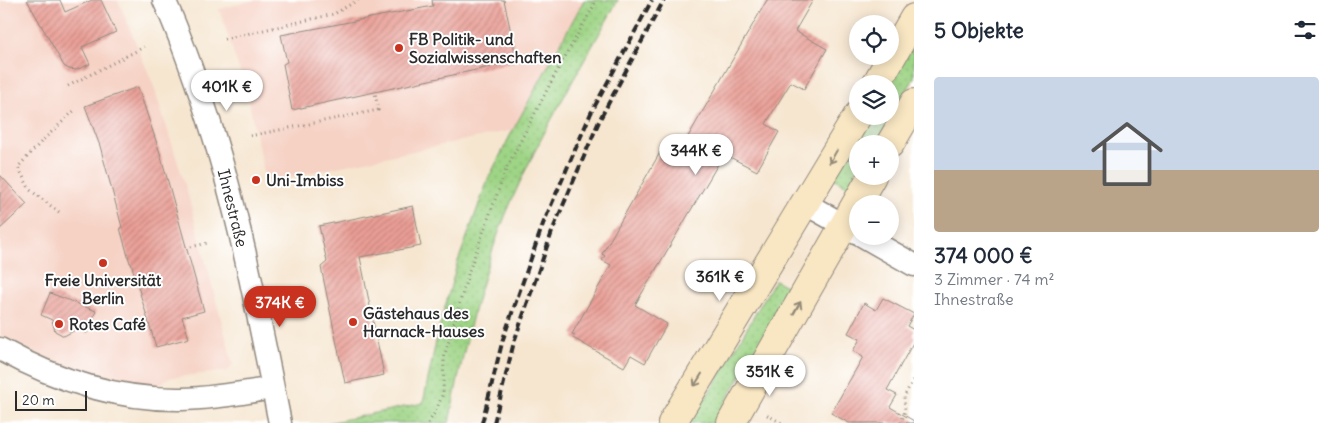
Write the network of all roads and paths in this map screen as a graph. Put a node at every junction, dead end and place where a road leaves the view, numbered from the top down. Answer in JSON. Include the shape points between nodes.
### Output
{"nodes":[{"id":1,"x":164,"y":0,"type":"edge"},
{"id":2,"x":358,"y":0,"type":"edge"},
{"id":3,"x":597,"y":0,"type":"edge"},
{"id":4,"x":914,"y":18,"type":"edge"},
{"id":5,"x":224,"y":39,"type":"dead end"},
{"id":6,"x":144,"y":47,"type":"dead end"},
{"id":7,"x":881,"y":75,"type":"edge"},
{"id":8,"x":68,"y":86,"type":"dead end"},
{"id":9,"x":375,"y":92,"type":"dead end"},
{"id":10,"x":914,"y":103,"type":"edge"},
{"id":11,"x":76,"y":109,"type":"dead end"},
{"id":12,"x":852,"y":125,"type":"edge"},
{"id":13,"x":895,"y":135,"type":"edge"},
{"id":14,"x":250,"y":136,"type":"dead end"},
{"id":15,"x":804,"y":203,"type":"junction"},
{"id":16,"x":59,"y":212,"type":"dead end"},
{"id":17,"x":849,"y":229,"type":"edge"},
{"id":18,"x":849,"y":241,"type":"edge"},
{"id":19,"x":208,"y":243,"type":"dead end"},
{"id":20,"x":878,"y":245,"type":"edge"},
{"id":21,"x":186,"y":248,"type":"dead end"},
{"id":22,"x":914,"y":265,"type":"edge"},
{"id":23,"x":0,"y":350,"type":"edge"},
{"id":24,"x":914,"y":378,"type":"edge"},
{"id":25,"x":273,"y":388,"type":"junction"},
{"id":26,"x":767,"y":416,"type":"dead end"},
{"id":27,"x":280,"y":423,"type":"edge"},
{"id":28,"x":428,"y":423,"type":"edge"},
{"id":29,"x":672,"y":423,"type":"edge"},
{"id":30,"x":731,"y":423,"type":"edge"},
{"id":31,"x":782,"y":423,"type":"edge"},
{"id":32,"x":901,"y":423,"type":"edge"}],
"edges":[{"from":1,"to":25,"type":"street","name":"Ihnestraße","via":[[178,28],[213,128],[242,241]]},
{"from":2,"to":5,"type":"path","via":[[334,14]]},
{"from":3,"to":28,"type":"path","via":[[507,168],[469,270],[444,358],[443,393]]},
{"from":4,"to":7,"type":"main road"},
{"from":6,"to":8,"type":"path"},
{"from":9,"to":14,"type":"path","via":[[378,110]]},
{"from":10,"to":13,"type":"main road"},
{"from":11,"to":16,"type":"path","via":[[18,167],[30,190]]},
{"from":12,"to":15,"type":"main road","one_way":true},
{"from":15,"to":17,"type":"street"},
{"from":15,"to":29,"type":"main road","one_way":true},
{"from":30,"to":18,"type":"main road","one_way":true},
{"from":19,"to":21,"type":"path"},
{"from":20,"to":22,"type":"street"},
{"from":23,"to":25,"type":"street","via":[[32,367],[85,386],[140,397],[182,399]]},
{"from":24,"to":32,"type":"path","via":[[904,397],[905,411]]},
{"from":25,"to":27,"type":"street","name":"Ihnestraße"},
{"from":26,"to":31,"type":"path"}]}
